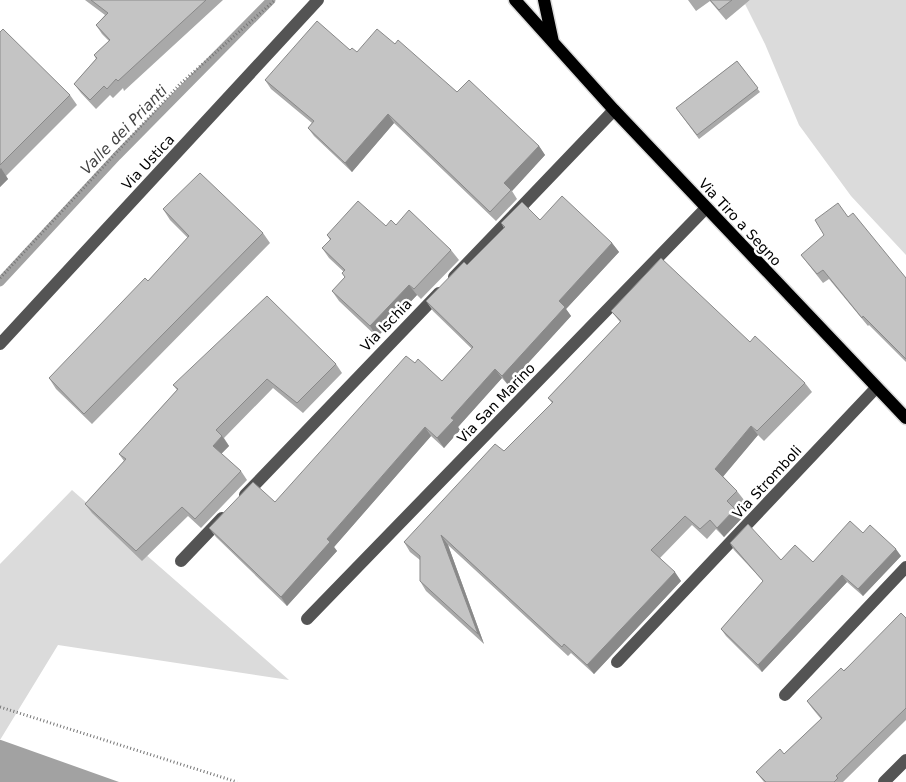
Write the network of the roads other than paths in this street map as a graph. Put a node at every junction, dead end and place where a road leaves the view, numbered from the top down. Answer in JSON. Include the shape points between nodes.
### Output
{"nodes":[{"id":1,"x":318,"y":0,"type":"edge"},
{"id":2,"x":515,"y":0,"type":"edge"},
{"id":3,"x":544,"y":0,"type":"edge"},
{"id":4,"x":554,"y":44,"type":"junction"},
{"id":5,"x":614,"y":110,"type":"junction"},
{"id":6,"x":706,"y":208,"type":"junction"},
{"id":7,"x":0,"y":344,"type":"edge"},
{"id":8,"x":876,"y":388,"type":"junction"},
{"id":9,"x":906,"y":418,"type":"edge"},
{"id":10,"x":181,"y":562,"type":"dead end"},
{"id":11,"x":906,"y":567,"type":"edge"},
{"id":12,"x":307,"y":619,"type":"dead end"},
{"id":13,"x":617,"y":662,"type":"dead end"},
{"id":14,"x":785,"y":695,"type":"dead end"},
{"id":15,"x":906,"y":760,"type":"edge"},
{"id":16,"x":884,"y":782,"type":"edge"}],
"edges":[{"from":1,"to":7,"type":"street","name":"Via Ustica"},
{"from":2,"to":4,"type":"main road","name":"Via Tiro a Segno"},
{"from":3,"to":4,"type":"main road","name":"Via Tiro a Segno"},
{"from":4,"to":5,"type":"main road","name":"Via Tiro a Segno"},
{"from":5,"to":6,"type":"main road","name":"Via Tiro a Segno"},
{"from":5,"to":10,"type":"street","name":"Via Ischia"},
{"from":6,"to":8,"type":"main road","name":"Via Tiro a Segno"},
{"from":6,"to":12,"type":"street","name":"Via San Marino"},
{"from":8,"to":9,"type":"main road","name":"Via Tiro a Segno"},
{"from":8,"to":13,"type":"street","name":"Via Stromboli"},
{"from":11,"to":14,"type":"street"},
{"from":15,"to":16,"type":"street"}]}
